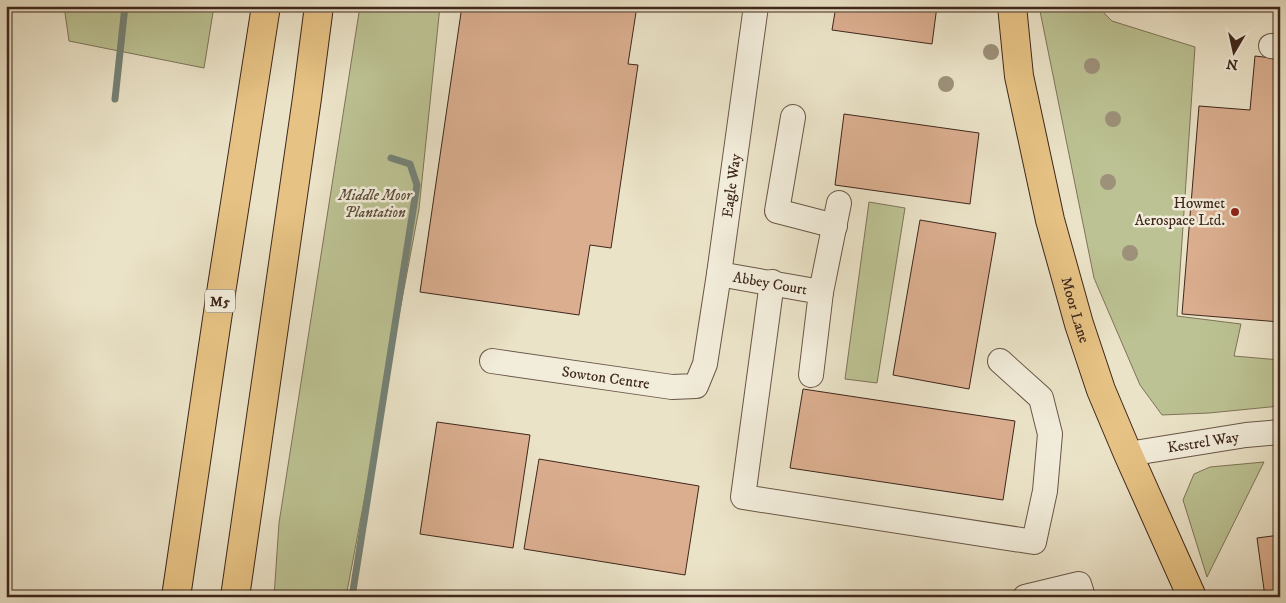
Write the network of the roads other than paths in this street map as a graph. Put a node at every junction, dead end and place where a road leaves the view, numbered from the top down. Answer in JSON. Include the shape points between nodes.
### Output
{"nodes":[{"id":1,"x":266,"y":6,"type":"edge"},
{"id":2,"x":319,"y":6,"type":"edge"},
{"id":3,"x":756,"y":6,"type":"edge"},
{"id":4,"x":1012,"y":6,"type":"edge"},
{"id":5,"x":793,"y":117,"type":"dead end"},
{"id":6,"x":719,"y":274,"type":"junction"},
{"id":7,"x":772,"y":282,"type":"junction"},
{"id":8,"x":821,"y":292,"type":"junction"},
{"id":9,"x":492,"y":361,"type":"dead end"},
{"id":10,"x":1000,"y":361,"type":"dead end"},
{"id":11,"x":704,"y":364,"type":"joint"},
{"id":12,"x":812,"y":375,"type":"dead end"},
{"id":13,"x":1280,"y":432,"type":"edge"},
{"id":14,"x":1128,"y":454,"type":"junction"},
{"id":15,"x":1030,"y":596,"type":"edge"},
{"id":16,"x":176,"y":597,"type":"edge"},
{"id":17,"x":235,"y":597,"type":"edge"},
{"id":18,"x":1083,"y":597,"type":"edge"},
{"id":19,"x":1192,"y":597,"type":"edge"}],
"edges":[{"from":1,"to":16,"type":"main road","number":"M5"},
{"from":2,"to":17,"type":"main road"},
{"from":3,"to":6,"type":"street","name":"Eagle Way"},
{"from":4,"to":14,"type":"main road","name":"Moor Lane","via":[[1019,76],[1050,220],[1101,390]]},
{"from":5,"to":8,"type":"street","name":"Abbey Court","via":[[777,211],[837,214]]},
{"from":6,"to":7,"type":"street","name":"Abbey Court"},
{"from":6,"to":11,"type":"street","name":"Eagle Way"},
{"from":7,"to":8,"type":"street","name":"Abbey Court"},
{"from":7,"to":10,"type":"street","via":[[743,498],[1034,542],[1045,491],[1050,434],[1041,398]]},
{"from":8,"to":12,"type":"street","name":"Abbey Court"},
{"from":9,"to":11,"type":"street","name":"Sowton Centre","via":[[672,387],[696,386]]},
{"from":13,"to":14,"type":"street","name":"Kestrel Way"},
{"from":14,"to":19,"type":"main road","name":"Moor Lane"},
{"from":15,"to":18,"type":"street","via":[[1079,584]]}]}
